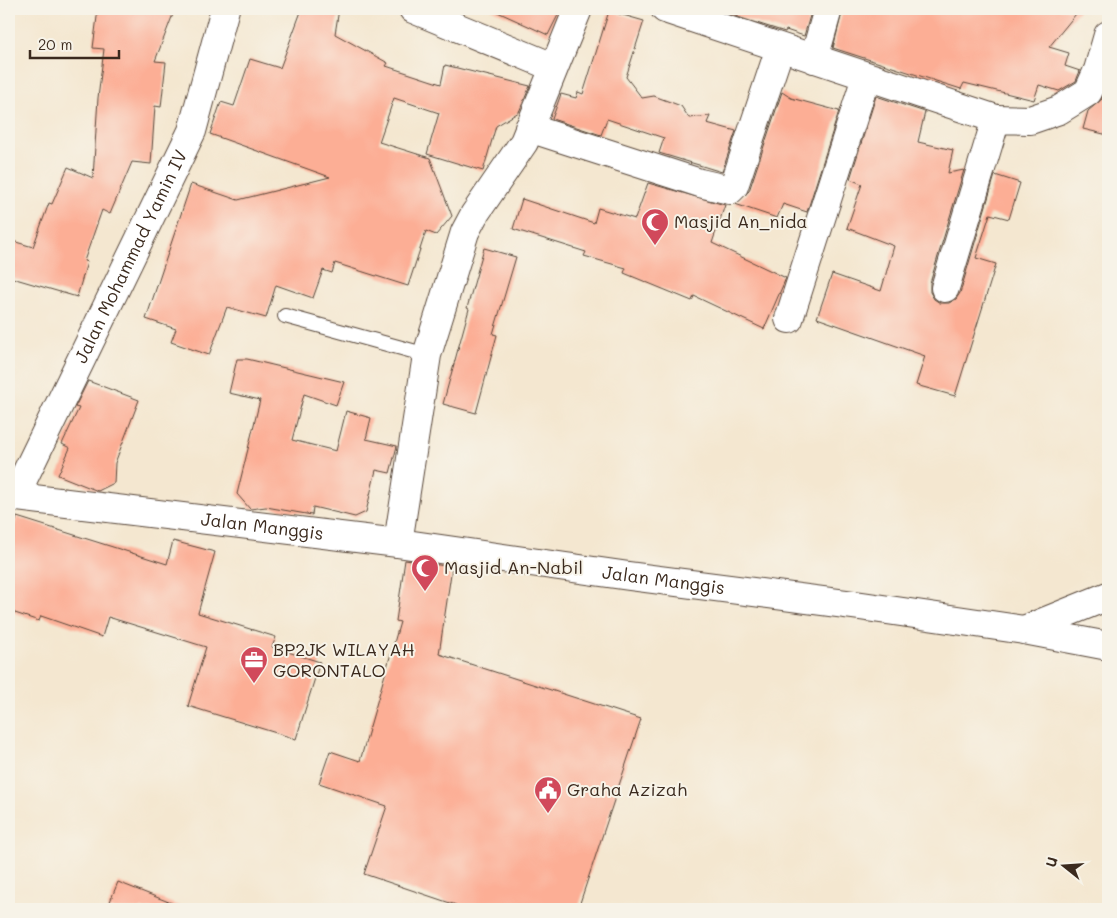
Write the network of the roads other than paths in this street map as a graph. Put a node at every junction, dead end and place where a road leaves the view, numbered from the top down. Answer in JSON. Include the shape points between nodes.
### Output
{"nodes":[{"id":1,"x":225,"y":9,"type":"edge"},
{"id":2,"x":413,"y":9,"type":"edge"},
{"id":3,"x":578,"y":9,"type":"edge"},
{"id":4,"x":665,"y":9,"type":"edge"},
{"id":5,"x":828,"y":9,"type":"edge"},
{"id":6,"x":1108,"y":35,"type":"edge"},
{"id":7,"x":780,"y":48,"type":"junction"},
{"id":8,"x":814,"y":60,"type":"junction"},
{"id":9,"x":553,"y":67,"type":"junction"},
{"id":10,"x":866,"y":77,"type":"junction"},
{"id":11,"x":996,"y":119,"type":"junction"},
{"id":12,"x":529,"y":128,"type":"junction"},
{"id":13,"x":945,"y":288,"type":"dead end"},
{"id":14,"x":286,"y":316,"type":"dead end"},
{"id":15,"x":788,"y":318,"type":"dead end"},
{"id":16,"x":426,"y":355,"type":"junction"},
{"id":17,"x":12,"y":496,"type":"edge"},
{"id":18,"x":398,"y":543,"type":"junction"},
{"id":19,"x":1108,"y":596,"type":"edge"},
{"id":20,"x":1024,"y":630,"type":"junction"},
{"id":21,"x":1108,"y":646,"type":"edge"}],
"edges":[{"from":1,"to":17,"type":"street","name":"Jalan Mohammad Yamin IV","via":[[192,131]]},
{"from":2,"to":9,"type":"street"},
{"from":3,"to":9,"type":"street"},
{"from":4,"to":7,"type":"street"},
{"from":5,"to":8,"type":"street"},
{"from":6,"to":11,"type":"street","via":[[1088,92],[1059,110],[1030,120]]},
{"from":7,"to":8,"type":"street"},
{"from":7,"to":12,"type":"street","via":[[730,190]]},
{"from":8,"to":10,"type":"street"},
{"from":9,"to":12,"type":"street"},
{"from":10,"to":11,"type":"street"},
{"from":10,"to":15,"type":"street"},
{"from":11,"to":13,"type":"street"},
{"from":12,"to":16,"type":"street","via":[[524,142],[465,232]]},
{"from":14,"to":16,"type":"lane"},
{"from":16,"to":18,"type":"street"},
{"from":17,"to":18,"type":"street","name":"Jalan Manggis"},
{"from":18,"to":20,"type":"street","name":"Jalan Manggis"},
{"from":19,"to":20,"type":"street"},
{"from":20,"to":21,"type":"street","name":"Jalan Manggis"}]}
